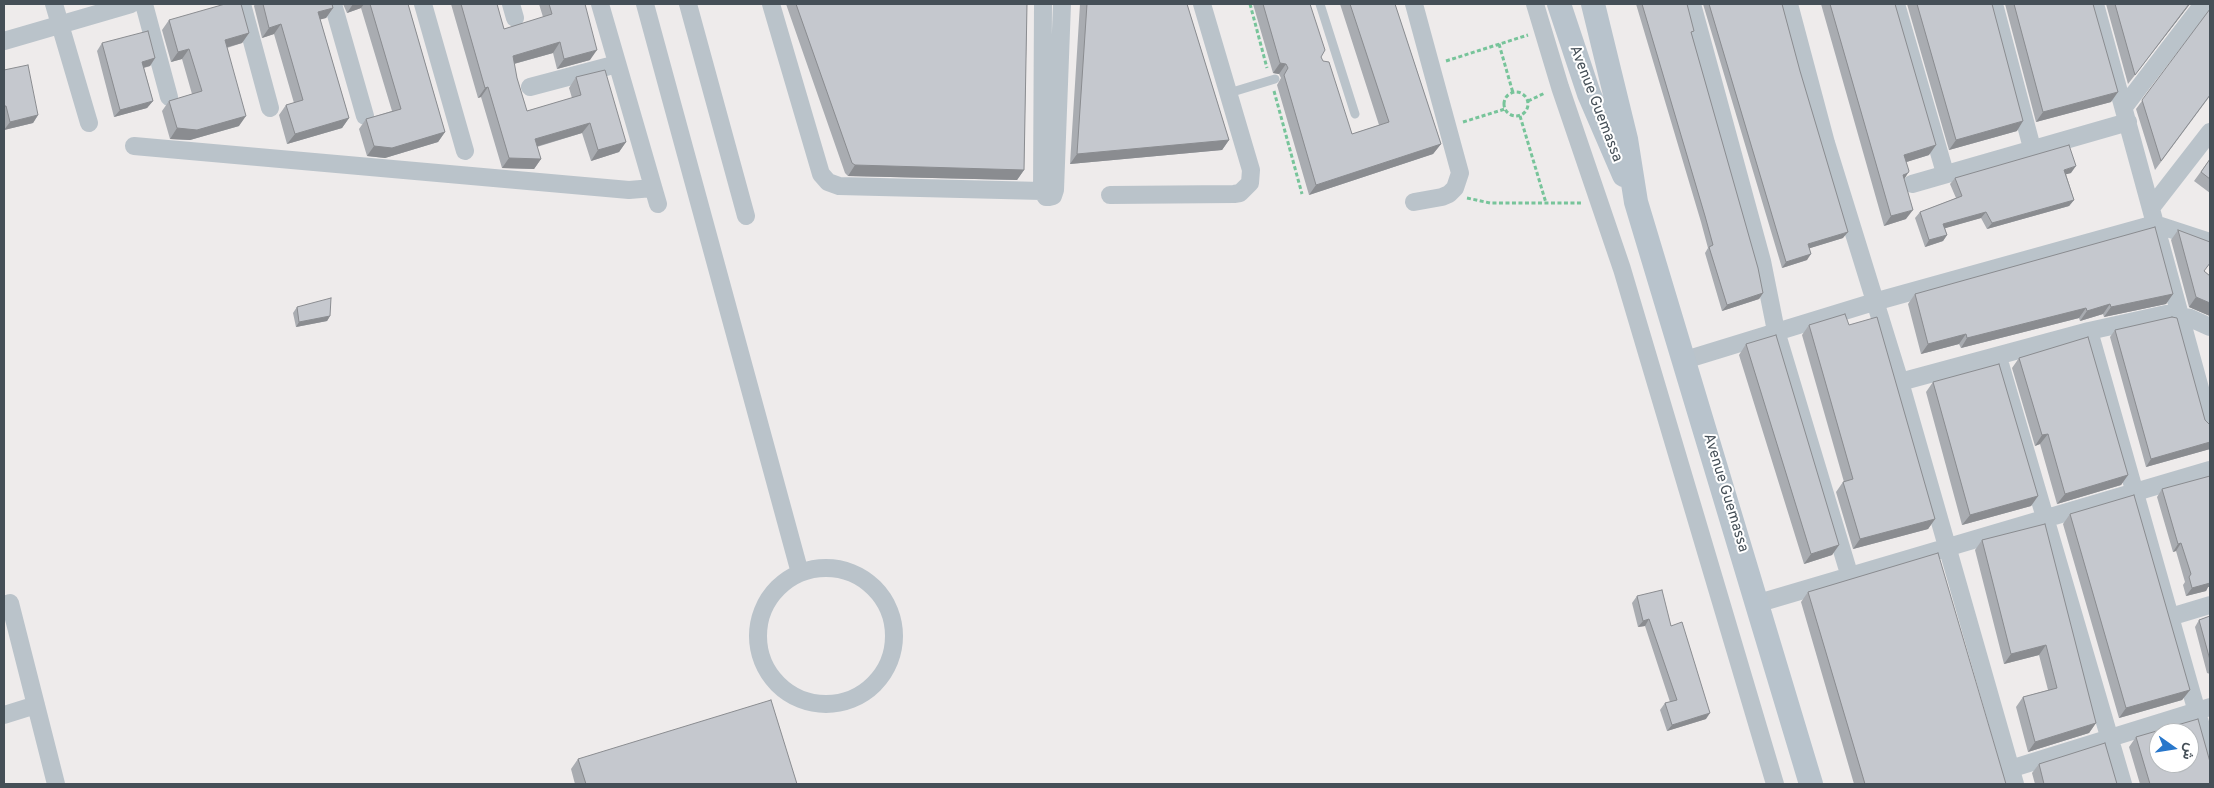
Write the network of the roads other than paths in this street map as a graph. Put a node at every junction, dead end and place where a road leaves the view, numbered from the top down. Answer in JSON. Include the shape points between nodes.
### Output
{"nodes":[{"id":1,"x":54,"y":4,"type":"edge"},
{"id":2,"x":131,"y":4,"type":"edge"},
{"id":3,"x":144,"y":4,"type":"edge"},
{"id":4,"x":242,"y":4,"type":"edge"},
{"id":5,"x":333,"y":4,"type":"edge"},
{"id":6,"x":423,"y":4,"type":"edge"},
{"id":7,"x":600,"y":4,"type":"edge"},
{"id":8,"x":645,"y":4,"type":"edge"},
{"id":9,"x":688,"y":4,"type":"edge"},
{"id":10,"x":771,"y":4,"type":"edge"},
{"id":11,"x":1043,"y":4,"type":"edge"},
{"id":12,"x":1062,"y":4,"type":"edge"},
{"id":13,"x":1202,"y":4,"type":"edge"},
{"id":14,"x":1320,"y":4,"type":"edge"},
{"id":15,"x":1414,"y":4,"type":"edge"},
{"id":16,"x":1535,"y":4,"type":"edge"},
{"id":17,"x":1559,"y":4,"type":"edge"},
{"id":18,"x":1593,"y":4,"type":"edge"},
{"id":19,"x":1692,"y":4,"type":"edge"},
{"id":20,"x":1789,"y":4,"type":"edge"},
{"id":21,"x":1896,"y":4,"type":"edge"},
{"id":22,"x":1994,"y":4,"type":"edge"},
{"id":23,"x":2095,"y":4,"type":"edge"},
{"id":24,"x":2203,"y":4,"type":"edge"},
{"id":25,"x":60,"y":25,"type":"junction"},
{"id":26,"x":4,"y":41,"type":"edge"},
{"id":27,"x":617,"y":64,"type":"junction"},
{"id":28,"x":1273,"y":80,"type":"road end"},
{"id":29,"x":530,"y":87,"type":"dead end"},
{"id":30,"x":1228,"y":93,"type":"junction"},
{"id":31,"x":169,"y":97,"type":"dead end"},
{"id":32,"x":270,"y":108,"type":"dead end"},
{"id":33,"x":1355,"y":114,"type":"dead end"},
{"id":34,"x":2126,"y":114,"type":"junction"},
{"id":35,"x":365,"y":116,"type":"dead end"},
{"id":36,"x":89,"y":123,"type":"dead end"},
{"id":37,"x":2210,"y":132,"type":"edge"},
{"id":38,"x":134,"y":146,"type":"dead end"},
{"id":39,"x":2032,"y":148,"type":"junction"},
{"id":40,"x":466,"y":151,"type":"dead end"},
{"id":41,"x":1945,"y":173,"type":"junction"},
{"id":42,"x":1912,"y":184,"type":"dead end"},
{"id":43,"x":1042,"y":191,"type":"junction"},
{"id":44,"x":1110,"y":195,"type":"dead end"},
{"id":45,"x":1414,"y":202,"type":"dead end"},
{"id":46,"x":1636,"y":202,"type":"junction"},
{"id":47,"x":746,"y":216,"type":"dead end"},
{"id":48,"x":2153,"y":216,"type":"junction"},
{"id":49,"x":2210,"y":242,"type":"edge"},
{"id":50,"x":1874,"y":302,"type":"junction"},
{"id":51,"x":2179,"y":314,"type":"junction"},
{"id":52,"x":2210,"y":327,"type":"edge"},
{"id":53,"x":2089,"y":331,"type":"junction"},
{"id":54,"x":1776,"y":332,"type":"junction"},
{"id":55,"x":1998,"y":357,"type":"junction"},
{"id":56,"x":1685,"y":360,"type":"junction"},
{"id":57,"x":1900,"y":382,"type":"junction"},
{"id":58,"x":2210,"y":425,"type":"edge"},
{"id":59,"x":2210,"y":470,"type":"edge"},
{"id":60,"x":2135,"y":493,"type":"junction"},
{"id":61,"x":2046,"y":520,"type":"junction"},
{"id":62,"x":1946,"y":549,"type":"junction"},
{"id":63,"x":800,"y":573,"type":"junction"},
{"id":64,"x":1850,"y":577,"type":"junction"},
{"id":65,"x":1758,"y":603,"type":"junction"},
{"id":66,"x":4,"y":605,"type":"edge"},
{"id":67,"x":2210,"y":605,"type":"edge"},
{"id":68,"x":2170,"y":617,"type":"junction"},
{"id":69,"x":36,"y":705,"type":"junction"},
{"id":70,"x":2204,"y":709,"type":"edge"},
{"id":71,"x":4,"y":715,"type":"edge"},
{"id":72,"x":2109,"y":737,"type":"junction"},
{"id":73,"x":2210,"y":758,"type":"edge"},
{"id":74,"x":2012,"y":776,"type":"edge"},
{"id":75,"x":56,"y":784,"type":"edge"},
{"id":76,"x":1775,"y":784,"type":"edge"},
{"id":77,"x":1811,"y":784,"type":"edge"},
{"id":78,"x":2123,"y":784,"type":"edge"}],
"edges":[{"from":1,"to":25,"type":"street"},
{"from":2,"to":25,"type":"street"},
{"from":3,"to":31,"type":"street"},
{"from":4,"to":32,"type":"street"},
{"from":5,"to":35,"type":"street"},
{"from":6,"to":40,"type":"street"},
{"from":7,"to":27,"type":"street"},
{"from":8,"to":63,"type":"street"},
{"from":9,"to":47,"type":"street"},
{"from":10,"to":43,"type":"street","via":[[820,174],[828,182],[839,186]]},
{"from":11,"to":43,"type":"street"},
{"from":12,"to":43,"type":"street","via":[[1055,190],[1049,197]]},
{"from":13,"to":30,"type":"street"},
{"from":14,"to":33,"type":"lane","via":[[1334,62]]},
{"from":15,"to":45,"type":"street","via":[[1460,173],[1455,188],[1449,194]]},
{"from":16,"to":76,"type":"street","via":[[1600,202]]},
{"from":17,"to":46,"type":"main road","name":"Avenue Guemassa","via":[[1589,94]]},
{"from":18,"to":46,"type":"main road","name":"Avenue Guemassa","via":[[1626,139]]},
{"from":19,"to":54,"type":"street","via":[[1762,261]]},
{"from":20,"to":50,"type":"street","via":[[1826,143]]},
{"from":21,"to":41,"type":"street"},
{"from":22,"to":39,"type":"street"},
{"from":23,"to":34,"type":"street"},
{"from":24,"to":34,"type":"street"},
{"from":25,"to":26,"type":"street"},
{"from":25,"to":36,"type":"street"},
{"from":27,"to":29,"type":"street"},
{"from":27,"to":38,"type":"street","via":[[655,196],[629,190]]},
{"from":28,"to":30,"type":"lane"},
{"from":30,"to":44,"type":"street","via":[[1251,170],[1252,177],[1246,189],[1234,194]]},
{"from":34,"to":39,"type":"street"},
{"from":34,"to":48,"type":"street"},
{"from":37,"to":48,"type":"street"},
{"from":39,"to":41,"type":"street"},
{"from":41,"to":42,"type":"street"},
{"from":46,"to":56,"type":"main road","name":"Avenue Guemassa"},
{"from":48,"to":49,"type":"street"},
{"from":48,"to":50,"type":"street"},
{"from":48,"to":51,"type":"street"},
{"from":50,"to":54,"type":"street"},
{"from":50,"to":57,"type":"street"},
{"from":51,"to":52,"type":"street"},
{"from":51,"to":53,"type":"street","via":[[2160,315]]},
{"from":51,"to":58,"type":"street"},
{"from":53,"to":55,"type":"street"},
{"from":53,"to":60,"type":"street"},
{"from":54,"to":56,"type":"street"},
{"from":54,"to":64,"type":"street"},
{"from":55,"to":57,"type":"street"},
{"from":55,"to":61,"type":"street"},
{"from":56,"to":65,"type":"main road","name":"Avenue Guemassa"},
{"from":57,"to":62,"type":"street"},
{"from":59,"to":60,"type":"street"},
{"from":60,"to":61,"type":"street"},
{"from":60,"to":68,"type":"street"},
{"from":61,"to":62,"type":"street"},
{"from":61,"to":72,"type":"street"},
{"from":62,"to":64,"type":"street"},
{"from":62,"to":74,"type":"street"},
{"from":63,"to":63,"type":"street","via":[[784,582],[762,612],[758,630],[759,649],[764,666],[788,693],[803,701],[838,704],[869,689],[881,677],[894,644],[894,631],[886,604],[866,581],[834,568]]},
{"from":64,"to":65,"type":"street"},
{"from":65,"to":77,"type":"main road","name":"Avenue Guemassa"},
{"from":66,"to":69,"type":"street","via":[[10,603]]},
{"from":67,"to":68,"type":"street"},
{"from":68,"to":70,"type":"street"},
{"from":69,"to":71,"type":"street"},
{"from":69,"to":75,"type":"street"},
{"from":70,"to":72,"type":"street"},
{"from":70,"to":73,"type":"street"},
{"from":72,"to":74,"type":"street"},
{"from":72,"to":78,"type":"street"}]}
